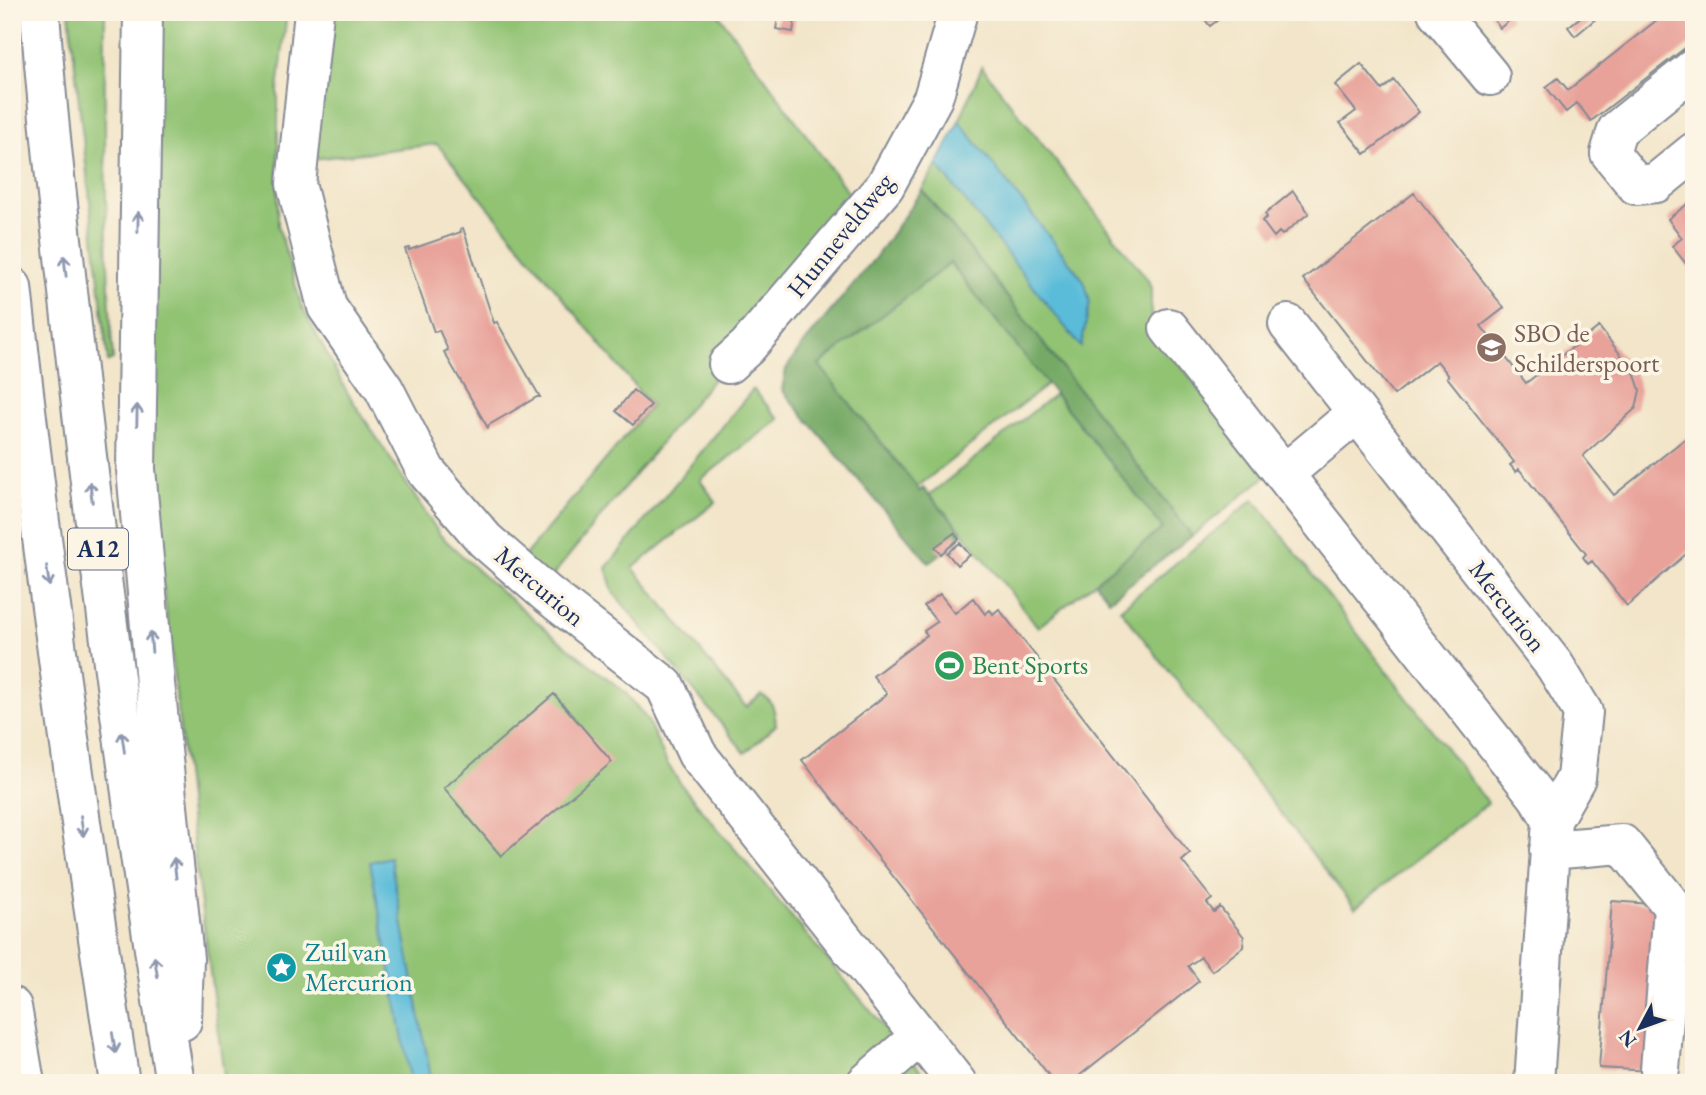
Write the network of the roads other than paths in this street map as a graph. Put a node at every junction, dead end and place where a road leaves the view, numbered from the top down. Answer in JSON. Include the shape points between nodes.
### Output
{"nodes":[{"id":1,"x":40,"y":12,"type":"edge"},
{"id":2,"x":143,"y":12,"type":"edge"},
{"id":3,"x":314,"y":12,"type":"edge"},
{"id":4,"x":958,"y":12,"type":"edge"},
{"id":5,"x":1437,"y":12,"type":"edge"},
{"id":6,"x":1694,"y":68,"type":"edge"},
{"id":7,"x":1490,"y":76,"type":"dead end"},
{"id":8,"x":1694,"y":152,"type":"edge"},
{"id":9,"x":12,"y":287,"type":"edge"},
{"id":10,"x":1288,"y":324,"type":"dead end"},
{"id":11,"x":1169,"y":328,"type":"dead end"},
{"id":12,"x":12,"y":357,"type":"edge"},
{"id":13,"x":728,"y":364,"type":"dead end"},
{"id":14,"x":26,"y":411,"type":"junction"},
{"id":15,"x":1357,"y":413,"type":"junction"},
{"id":16,"x":1284,"y":474,"type":"junction"},
{"id":17,"x":1550,"y":835,"type":"junction"},
{"id":18,"x":1684,"y":921,"type":"edge"},
{"id":19,"x":12,"y":1007,"type":"edge"},
{"id":20,"x":920,"y":1036,"type":"junction"},
{"id":21,"x":1690,"y":1044,"type":"dead end"},
{"id":22,"x":1652,"y":1076,"type":"edge"},
{"id":23,"x":25,"y":1083,"type":"edge"},
{"id":24,"x":120,"y":1083,"type":"edge"},
{"id":25,"x":175,"y":1083,"type":"edge"},
{"id":26,"x":180,"y":1083,"type":"edge"},
{"id":27,"x":866,"y":1083,"type":"edge"},
{"id":28,"x":957,"y":1083,"type":"edge"},
{"id":29,"x":1534,"y":1083,"type":"edge"}],
"edges":[{"from":25,"to":1,"type":"main road","number":"A12","one_way":true,"via":[[111,652],[62,245]]},
{"from":26,"to":2,"type":"main road","number":"A12","one_way":true,"via":[[184,959],[136,469]]},
{"from":3,"to":20,"type":"main road","name":"Mercurion","via":[[296,184],[327,307],[384,389],[426,471],[485,540],[665,686],[697,754]]},
{"from":4,"to":13,"type":"main road","name":"Hunneveldweg","via":[[933,97],[885,186]]},
{"from":5,"to":7,"type":"main road"},
{"from":6,"to":8,"type":"main road","via":[[1617,130],[1610,153],[1636,185],[1656,183]]},
{"from":9,"to":14,"type":"main road","number":"A12"},
{"from":10,"to":15,"type":"main road","name":"Mercurion"},
{"from":11,"to":16,"type":"main road"},
{"from":12,"to":14,"type":"main road","number":"A12"},
{"from":14,"to":24,"type":"main road","number":"A12","one_way":true},
{"from":15,"to":16,"type":"main road"},
{"from":15,"to":17,"type":"main road","name":"Mercurion","via":[[1555,666],[1583,712],[1576,778]]},
{"from":16,"to":17,"type":"main road","via":[[1537,796]]},
{"from":17,"to":18,"type":"main road","via":[[1622,845]]},
{"from":17,"to":29,"type":"main road","name":"Mercurion"},
{"from":18,"to":22,"type":"main road"},
{"from":19,"to":23,"type":"main road"},
{"from":20,"to":27,"type":"main road"},
{"from":20,"to":28,"type":"main road","name":"Mercurion"},
{"from":21,"to":22,"type":"main road"}]}
